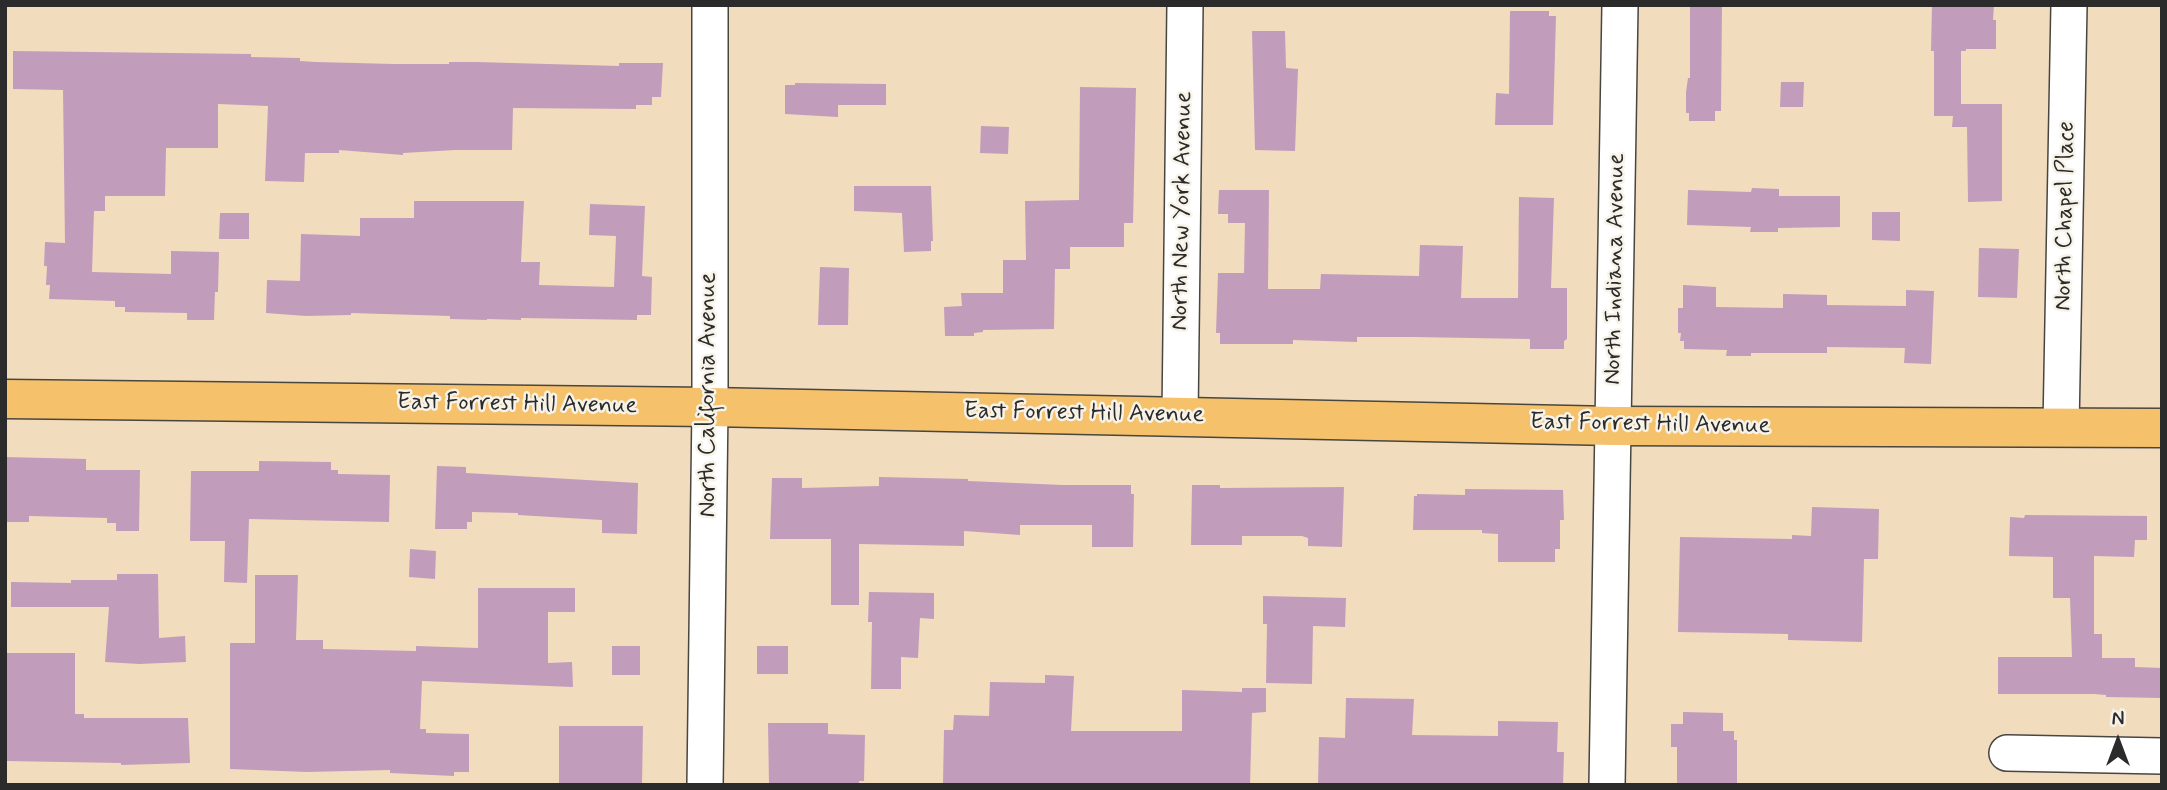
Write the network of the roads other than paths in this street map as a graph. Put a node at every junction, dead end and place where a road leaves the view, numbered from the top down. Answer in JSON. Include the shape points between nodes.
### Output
{"nodes":[{"id":1,"x":710,"y":5,"type":"edge"},
{"id":2,"x":1185,"y":5,"type":"edge"},
{"id":3,"x":1620,"y":5,"type":"edge"},
{"id":4,"x":2069,"y":5,"type":"edge"},
{"id":5,"x":5,"y":399,"type":"edge"},
{"id":6,"x":710,"y":407,"type":"junction"},
{"id":7,"x":1180,"y":416,"type":"junction"},
{"id":8,"x":1614,"y":426,"type":"junction"},
{"id":9,"x":2061,"y":427,"type":"junction"},
{"id":10,"x":2162,"y":428,"type":"edge"},
{"id":11,"x":2007,"y":754,"type":"dead end"},
{"id":12,"x":2162,"y":756,"type":"edge"},
{"id":13,"x":705,"y":785,"type":"edge"},
{"id":14,"x":1607,"y":785,"type":"edge"}],
"edges":[{"from":1,"to":6,"type":"street","name":"North California Avenue"},
{"from":2,"to":7,"type":"street","name":"North New York Avenue"},
{"from":3,"to":8,"type":"street","name":"North Indiana Avenue"},
{"from":4,"to":9,"type":"street","name":"North Chapel Place"},
{"from":5,"to":6,"type":"main road","name":"East Forrest Hill Avenue"},
{"from":6,"to":7,"type":"main road","name":"East Forrest Hill Avenue"},
{"from":6,"to":13,"type":"street","name":"North California Avenue"},
{"from":7,"to":8,"type":"main road","name":"East Forrest Hill Avenue"},
{"from":8,"to":9,"type":"main road","name":"East Forrest Hill Avenue"},
{"from":8,"to":14,"type":"street","name":"North Indiana Avenue"},
{"from":9,"to":10,"type":"main road","name":"East Forrest Hill Avenue"},
{"from":11,"to":12,"type":"street"}]}
